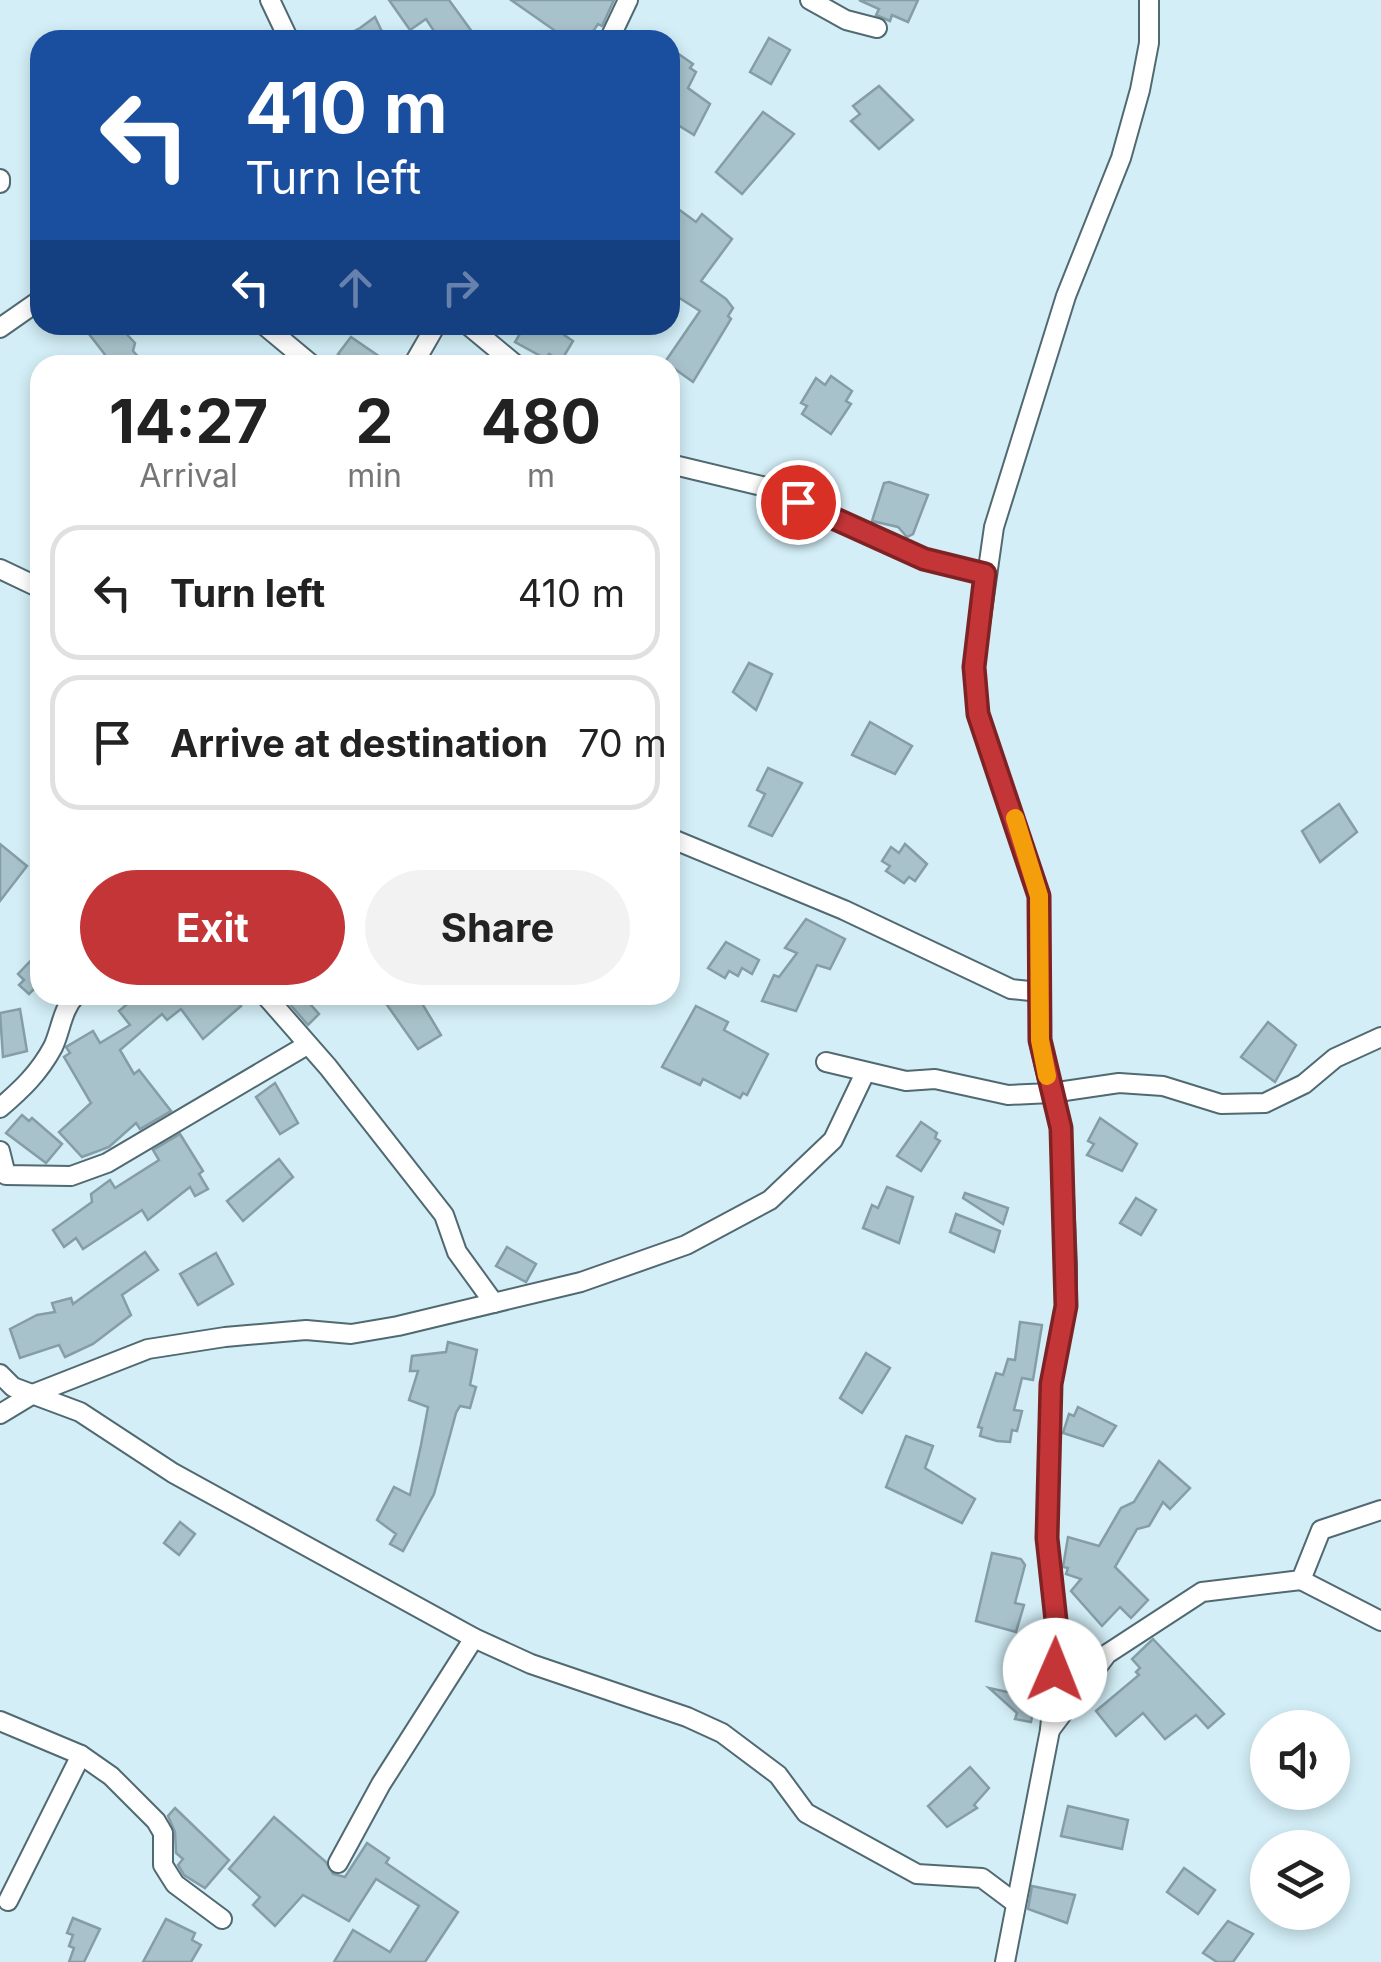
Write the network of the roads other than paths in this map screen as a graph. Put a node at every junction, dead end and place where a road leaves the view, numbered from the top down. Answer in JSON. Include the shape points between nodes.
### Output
{"nodes":[{"id":1,"x":270,"y":0,"type":"edge"},
{"id":2,"x":628,"y":0,"type":"edge"},
{"id":3,"x":810,"y":0,"type":"edge"},
{"id":4,"x":1149,"y":0,"type":"edge"},
{"id":5,"x":876,"y":28,"type":"dead end"},
{"id":6,"x":284,"y":30,"type":"edge"},
{"id":7,"x":614,"y":30,"type":"edge"},
{"id":8,"x":30,"y":307,"type":"edge"},
{"id":9,"x":0,"y":328,"type":"edge"},
{"id":10,"x":276,"y":335,"type":"edge"},
{"id":11,"x":480,"y":335,"type":"edge"},
{"id":12,"x":300,"y":355,"type":"edge"},
{"id":13,"x":504,"y":355,"type":"edge"},
{"id":14,"x":680,"y":466,"type":"edge"},
{"id":15,"x":0,"y":569,"type":"edge"},
{"id":16,"x":985,"y":574,"type":"junction"},
{"id":17,"x":30,"y":583,"type":"edge"},
{"id":18,"x":680,"y":842,"type":"edge"},
{"id":19,"x":1038,"y":992,"type":"junction"},
{"id":20,"x":67,"y":1005,"type":"edge"},
{"id":21,"x":273,"y":1005,"type":"edge"},
{"id":22,"x":1381,"y":1037,"type":"edge"},
{"id":23,"x":308,"y":1046,"type":"junction"},
{"id":24,"x":826,"y":1062,"type":"dead end"},
{"id":25,"x":864,"y":1075,"type":"junction"},
{"id":26,"x":1051,"y":1094,"type":"junction"},
{"id":27,"x":0,"y":1108,"type":"edge"},
{"id":28,"x":0,"y":1151,"type":"edge"},
{"id":29,"x":3,"y":1176,"type":"edge"},
{"id":30,"x":494,"y":1303,"type":"junction"},
{"id":31,"x":0,"y":1374,"type":"edge"},
{"id":32,"x":33,"y":1394,"type":"junction"},
{"id":33,"x":0,"y":1414,"type":"edge"},
{"id":34,"x":1381,"y":1510,"type":"edge"},
{"id":35,"x":1301,"y":1580,"type":"junction"},
{"id":36,"x":1381,"y":1621,"type":"edge"},
{"id":37,"x":474,"y":1638,"type":"junction"},
{"id":38,"x":0,"y":1722,"type":"edge"},
{"id":39,"x":1050,"y":1730,"type":"junction"},
{"id":40,"x":81,"y":1755,"type":"junction"},
{"id":41,"x":338,"y":1863,"type":"dead end"},
{"id":42,"x":8,"y":1901,"type":"dead end"},
{"id":43,"x":1014,"y":1902,"type":"junction"},
{"id":44,"x":222,"y":1919,"type":"dead end"},
{"id":45,"x":1005,"y":1962,"type":"edge"}],
"edges":[{"from":1,"to":6,"type":"street"},
{"from":2,"to":7,"type":"street"},
{"from":3,"to":5,"type":"street"},
{"from":4,"to":16,"type":"street","via":[[1136,107],[1066,296]]},
{"from":8,"to":9,"type":"street"},
{"from":10,"to":12,"type":"street"},
{"from":11,"to":13,"type":"street"},
{"from":14,"to":16,"type":"street","via":[[766,488],[924,559]]},
{"from":15,"to":17,"type":"street"},
{"from":16,"to":19,"type":"street","via":[[974,667],[978,714],[1039,896]]},
{"from":18,"to":19,"type":"street","via":[[1011,988]]},
{"from":19,"to":26,"type":"street"},
{"from":20,"to":27,"type":"street","via":[[37,1074]]},
{"from":21,"to":23,"type":"street"},
{"from":22,"to":26,"type":"street","via":[[1265,1102],[1221,1104],[1163,1086],[1119,1083]]},
{"from":23,"to":29,"type":"street","via":[[107,1162],[71,1176]]},
{"from":23,"to":30,"type":"street","via":[[444,1215],[457,1252]]},
{"from":24,"to":25,"type":"street"},
{"from":25,"to":26,"type":"street","via":[[935,1079],[1008,1095]]},
{"from":25,"to":30,"type":"street","via":[[833,1140],[770,1200],[686,1245],[581,1282]]},
{"from":26,"to":39,"type":"street","via":[[1061,1128],[1067,1264],[1049,1426],[1047,1538],[1058,1639]]},
{"from":28,"to":29,"type":"street"},
{"from":30,"to":32,"type":"street","via":[[352,1334],[306,1330],[148,1349]]},
{"from":31,"to":32,"type":"street"},
{"from":32,"to":33,"type":"street"},
{"from":32,"to":37,"type":"street","via":[[80,1412],[173,1473]]},
{"from":34,"to":35,"type":"street","via":[[1321,1530]]},
{"from":35,"to":36,"type":"street"},
{"from":35,"to":39,"type":"street","via":[[1202,1592],[1107,1654]]},
{"from":37,"to":41,"type":"street"},
{"from":37,"to":43,"type":"street","via":[[722,1733],[778,1775],[806,1813],[916,1874],[982,1878]]},
{"from":38,"to":40,"type":"street"},
{"from":39,"to":43,"type":"street"},
{"from":40,"to":42,"type":"street"},
{"from":40,"to":44,"type":"street","via":[[156,1821],[164,1865],[175,1884]]},
{"from":43,"to":45,"type":"street"}]}
